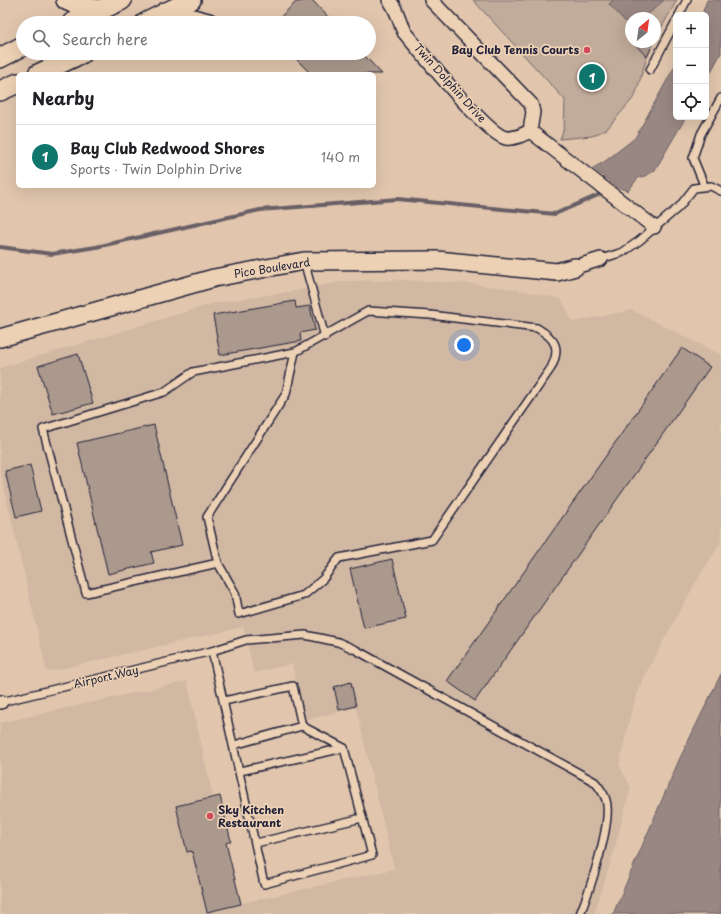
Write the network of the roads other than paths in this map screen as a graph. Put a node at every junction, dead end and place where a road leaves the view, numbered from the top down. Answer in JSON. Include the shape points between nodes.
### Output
{"nodes":[{"id":1,"x":66,"y":0,"type":"edge"},
{"id":2,"x":122,"y":0,"type":"edge"},
{"id":3,"x":191,"y":0,"type":"edge"},
{"id":4,"x":389,"y":0,"type":"edge"},
{"id":5,"x":431,"y":0,"type":"edge"},
{"id":6,"x":687,"y":0,"type":"edge"},
{"id":7,"x":100,"y":10,"type":"junction"},
{"id":8,"x":166,"y":12,"type":"junction"},
{"id":9,"x":681,"y":12,"type":"edge"},
{"id":10,"x":87,"y":16,"type":"edge"},
{"id":11,"x":158,"y":16,"type":"edge"},
{"id":12,"x":181,"y":16,"type":"edge"},
{"id":13,"x":673,"y":27,"type":"edge"},
{"id":14,"x":16,"y":50,"type":"edge"},
{"id":15,"x":0,"y":58,"type":"edge"},
{"id":16,"x":68,"y":60,"type":"edge"},
{"id":17,"x":650,"y":70,"type":"dead end"},
{"id":18,"x":42,"y":72,"type":"edge"},
{"id":19,"x":16,"y":84,"type":"edge"},
{"id":20,"x":0,"y":91,"type":"edge"},
{"id":21,"x":721,"y":98,"type":"edge"},
{"id":22,"x":530,"y":131,"type":"junction"},
{"id":23,"x":704,"y":186,"type":"junction"},
{"id":24,"x":721,"y":191,"type":"edge"},
{"id":25,"x":654,"y":227,"type":"junction"},
{"id":26,"x":601,"y":259,"type":"joint"},
{"id":27,"x":304,"y":261,"type":"junction"},
{"id":28,"x":575,"y":267,"type":"joint"},
{"id":29,"x":325,"y":336,"type":"junction"},
{"id":30,"x":0,"y":338,"type":"edge"},
{"id":31,"x":295,"y":352,"type":"junction"},
{"id":32,"x":218,"y":563,"type":"junction"},
{"id":33,"x":212,"y":651,"type":"junction"},
{"id":34,"x":224,"y":701,"type":"junction"},
{"id":35,"x":0,"y":702,"type":"edge"},
{"id":36,"x":302,"y":726,"type":"junction"},
{"id":37,"x":234,"y":745,"type":"junction"},
{"id":38,"x":344,"y":748,"type":"junction"},
{"id":39,"x":240,"y":772,"type":"junction"},
{"id":40,"x":362,"y":818,"type":"junction"},
{"id":41,"x":256,"y":843,"type":"junction"},
{"id":42,"x":580,"y":914,"type":"edge"}],
"edges":[{"from":1,"to":7,"type":"main road","via":[[81,7]]},
{"from":2,"to":7,"type":"main road"},
{"from":3,"to":8,"type":"main road"},
{"from":4,"to":22,"type":"street","name":"Twin Dolphin Drive","via":[[395,6],[404,32],[472,110],[497,134],[505,138],[514,138]]},
{"from":5,"to":22,"type":"street","via":[[531,104],[533,112]]},
{"from":6,"to":9,"type":"lane"},
{"from":7,"to":10,"type":"main road"},
{"from":8,"to":11,"type":"main road"},
{"from":8,"to":12,"type":"main road"},
{"from":13,"to":17,"type":"lane"},
{"from":14,"to":15,"type":"main road"},
{"from":16,"to":18,"type":"main road"},
{"from":19,"to":20,"type":"main road"},
{"from":21,"to":23,"type":"lane","via":[[701,134],[693,158]]},
{"from":22,"to":25,"type":"street"},
{"from":23,"to":24,"type":"lane"},
{"from":23,"to":25,"type":"lane","via":[[694,188],[679,207]]},
{"from":25,"to":26,"type":"lane","via":[[639,242],[623,252]]},
{"from":26,"to":28,"type":"street"},
{"from":27,"to":28,"type":"street","name":"Pico Boulevard","via":[[437,260],[557,272]]},
{"from":27,"to":29,"type":"lane"},
{"from":27,"to":30,"type":"street","name":"Pico Boulevard","via":[[214,278]]},
{"from":29,"to":31,"type":"lane"},
{"from":29,"to":32,"type":"lane","via":[[368,311],[430,315],[537,328],[549,335],[556,346],[556,358],[552,368],[432,540],[339,558],[323,579],[304,594],[239,614],[235,593]]},
{"from":31,"to":32,"type":"lane","via":[[286,394],[207,517]]},
{"from":31,"to":32,"type":"lane","via":[[192,372],[164,392],[43,429],[86,593]]},
{"from":33,"to":34,"type":"lane"},
{"from":33,"to":35,"type":"lane","name":"Airport Way"},
{"from":33,"to":42,"type":"lane","name":"Airport Way","via":[[246,640],[288,636],[305,635],[338,642],[595,782],[606,800],[606,824]]},
{"from":34,"to":36,"type":"lane","via":[[293,686]]},
{"from":34,"to":37,"type":"lane"},
{"from":36,"to":37,"type":"lane"},
{"from":36,"to":38,"type":"lane"},
{"from":37,"to":39,"type":"lane"},
{"from":38,"to":39,"type":"lane"},
{"from":38,"to":40,"type":"lane"},
{"from":39,"to":41,"type":"lane"},
{"from":40,"to":41,"type":"lane"},
{"from":40,"to":41,"type":"lane","via":[[372,855],[264,884]]}]}
